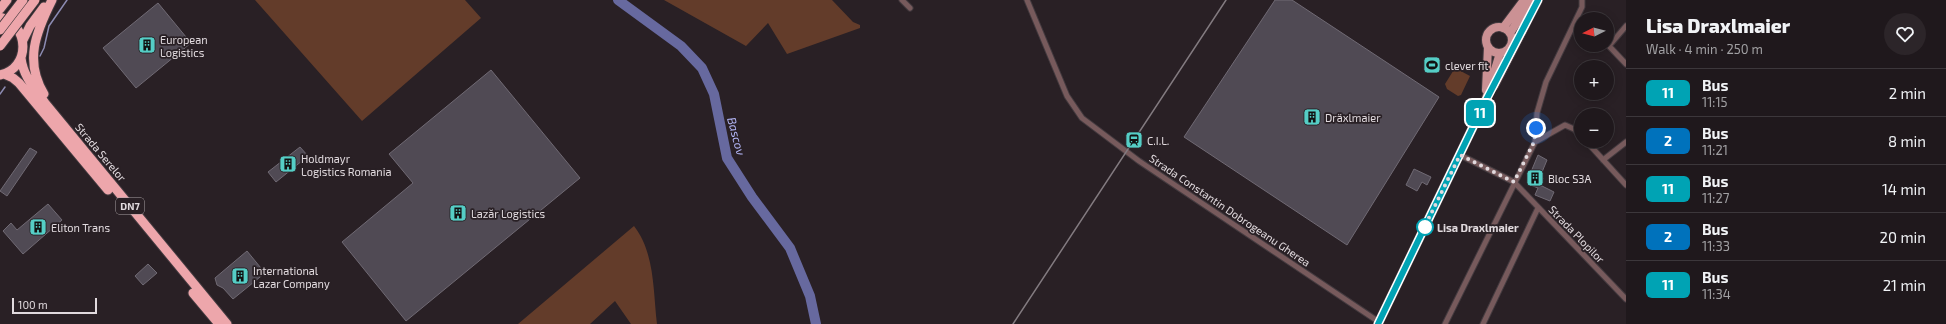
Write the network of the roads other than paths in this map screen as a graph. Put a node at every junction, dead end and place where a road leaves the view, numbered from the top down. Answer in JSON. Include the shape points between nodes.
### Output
{"nodes":[{"id":1,"x":7,"y":0,"type":"edge"},
{"id":2,"x":23,"y":0,"type":"edge"},
{"id":3,"x":35,"y":0,"type":"edge"},
{"id":4,"x":51,"y":0,"type":"edge"},
{"id":5,"x":902,"y":0,"type":"edge"},
{"id":6,"x":1027,"y":0,"type":"edge"},
{"id":7,"x":1524,"y":0,"type":"edge"},
{"id":8,"x":1532,"y":0,"type":"edge"},
{"id":9,"x":1538,"y":0,"type":"edge"},
{"id":10,"x":1582,"y":0,"type":"edge"},
{"id":11,"x":910,"y":8,"type":"dead end"},
{"id":12,"x":0,"y":9,"type":"edge"},
{"id":13,"x":0,"y":18,"type":"edge"},
{"id":14,"x":1626,"y":26,"type":"edge"},
{"id":15,"x":0,"y":30,"type":"edge"},
{"id":16,"x":1507,"y":30,"type":"junction"},
{"id":17,"x":23,"y":40,"type":"junction"},
{"id":18,"x":0,"y":46,"type":"edge"},
{"id":19,"x":1488,"y":47,"type":"junction"},
{"id":20,"x":1500,"y":52,"type":"junction"},
{"id":21,"x":21,"y":58,"type":"junction"},
{"id":22,"x":1626,"y":64,"type":"edge"},
{"id":23,"x":2,"y":75,"type":"edge"},
{"id":24,"x":1485,"y":102,"type":"junction"},
{"id":25,"x":62,"y":125,"type":"junction"},
{"id":26,"x":1574,"y":129,"type":"edge"},
{"id":27,"x":1534,"y":142,"type":"junction"},
{"id":28,"x":1626,"y":142,"type":"edge"},
{"id":29,"x":1592,"y":148,"type":"edge"},
{"id":30,"x":1460,"y":155,"type":"junction"},
{"id":31,"x":1603,"y":160,"type":"junction"},
{"id":32,"x":1514,"y":182,"type":"junction"},
{"id":33,"x":1626,"y":185,"type":"edge"},
{"id":34,"x":1538,"y":208,"type":"junction"},
{"id":35,"x":1626,"y":299,"type":"edge"},
{"id":36,"x":1379,"y":323,"type":"edge"},
{"id":37,"x":219,"y":324,"type":"edge"},
{"id":38,"x":227,"y":324,"type":"edge"},
{"id":39,"x":1445,"y":324,"type":"edge"},
{"id":40,"x":1483,"y":324,"type":"edge"}],
"edges":[{"from":1,"to":12,"type":"highway"},
{"from":2,"to":15,"type":"highway","bridge":true},
{"from":3,"to":18,"type":"highway","bridge":true},
{"from":4,"to":17,"type":"highway","via":[[30,26]]},
{"from":4,"to":25,"type":"highway","via":[[37,33],[34,59],[37,81]]},
{"from":5,"to":11,"type":"street"},
{"from":6,"to":36,"type":"street","name":"Strada Constantin Dobrogeanu Gherea","via":[[1067,96],[1082,118],[1138,161]]},
{"from":7,"to":16,"type":"main road"},
{"from":8,"to":16,"type":"main road"},
{"from":9,"to":24,"type":"main road"},
{"from":10,"to":27,"type":"street","via":[[1582,7],[1546,82],[1537,113]]},
{"from":13,"to":17,"type":"highway","via":[[13,24]]},
{"from":14,"to":22,"type":"street","via":[[1609,46]]},
{"from":16,"to":19,"type":"main road","via":[[1496,27],[1488,32]]},
{"from":16,"to":20,"type":"main road","via":[[1512,42],[1504,52]]},
{"from":17,"to":21,"type":"highway","number":"DN7"},
{"from":19,"to":20,"type":"main road"},
{"from":19,"to":24,"type":"main road"},
{"from":20,"to":24,"type":"main road"},
{"from":21,"to":23,"type":"highway","number":"DN7","via":[[14,68]]},
{"from":21,"to":25,"type":"highway","name":"Strada Serelor","number":"DN7","via":[[24,72]]},
{"from":23,"to":37,"type":"highway","name":"Strada Serelor","number":"DN7","via":[[19,83]]},
{"from":24,"to":30,"type":"main road"},
{"from":25,"to":38,"type":"highway","name":"Strada Serelor","number":"DN7"},
{"from":26,"to":27,"type":"street","via":[[1565,126]]},
{"from":27,"to":32,"type":"street"},
{"from":28,"to":31,"type":"street"},
{"from":29,"to":31,"type":"street"},
{"from":30,"to":32,"type":"street"},
{"from":30,"to":36,"type":"main road"},
{"from":31,"to":33,"type":"street"},
{"from":32,"to":34,"type":"street","name":"Strada Plopilor"},
{"from":32,"to":39,"type":"street"},
{"from":34,"to":35,"type":"street","name":"Strada Plopilor"},
{"from":34,"to":40,"type":"street"}]}
